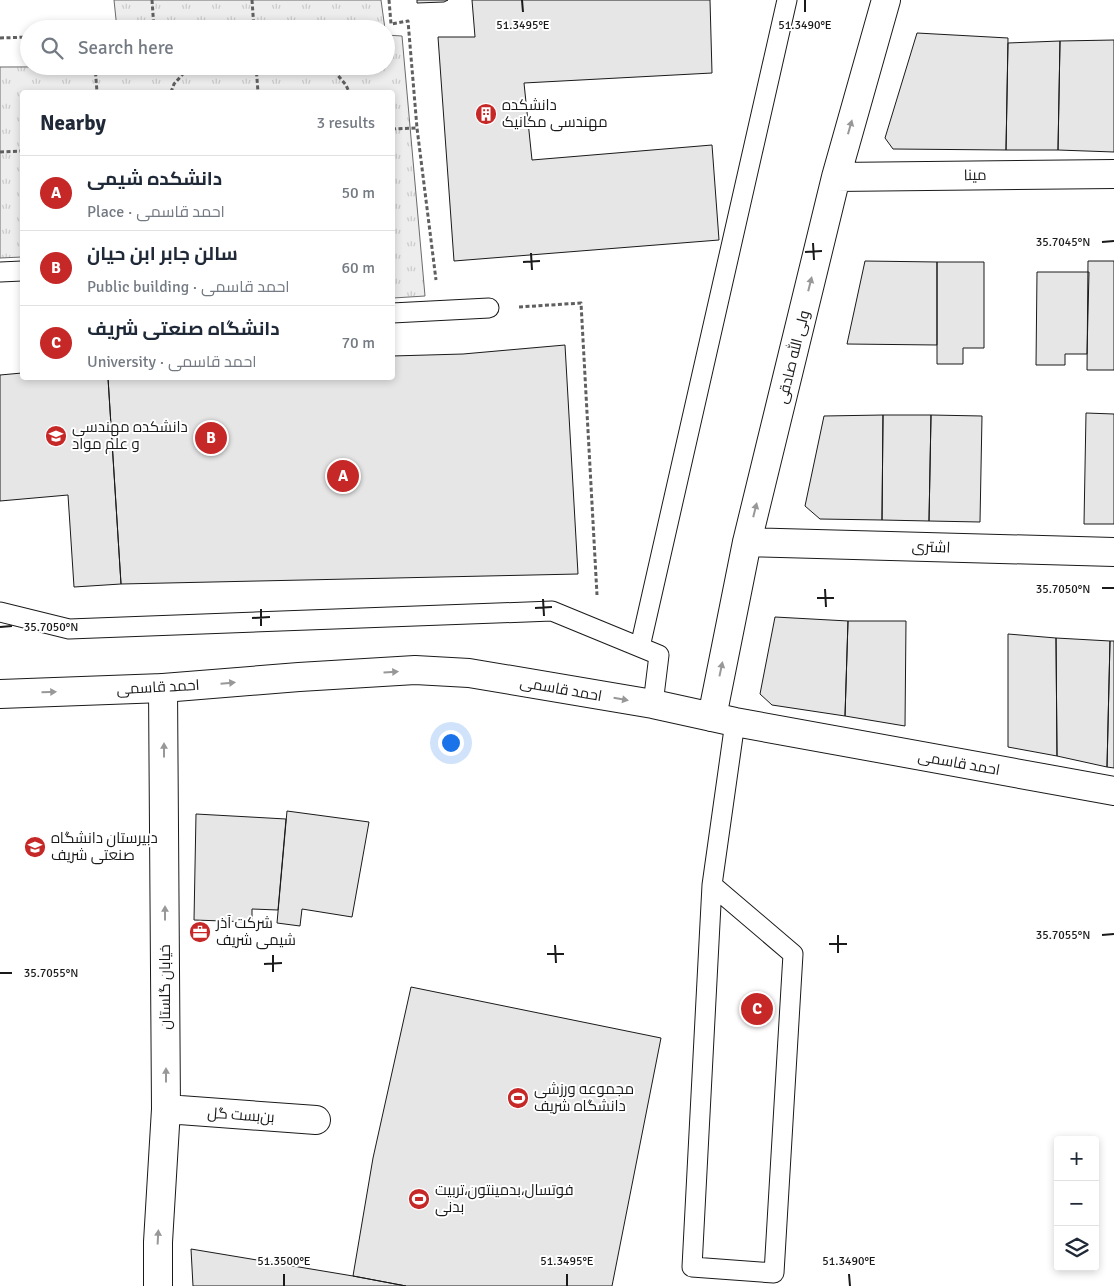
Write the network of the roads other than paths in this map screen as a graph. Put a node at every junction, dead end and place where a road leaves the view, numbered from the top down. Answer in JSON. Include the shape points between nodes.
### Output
{"nodes":[{"id":1,"x":787,"y":0,"type":"edge"},
{"id":2,"x":886,"y":0,"type":"edge"},
{"id":3,"x":1114,"y":174,"type":"edge"},
{"id":4,"x":836,"y":177,"type":"junction"},
{"id":5,"x":20,"y":271,"type":"edge"},
{"id":6,"x":0,"y":272,"type":"edge"},
{"id":7,"x":489,"y":308,"type":"road end"},
{"id":8,"x":395,"y":313,"type":"edge"},
{"id":9,"x":748,"y":542,"type":"junction"},
{"id":10,"x":1114,"y":552,"type":"edge"},
{"id":11,"x":0,"y":612,"type":"edge"},
{"id":12,"x":640,"y":647,"type":"junction"},
{"id":13,"x":163,"y":688,"type":"junction"},
{"id":14,"x":0,"y":694,"type":"edge"},
{"id":15,"x":653,"y":704,"type":"junction"},
{"id":16,"x":723,"y":720,"type":"junction"},
{"id":17,"x":1114,"y":791,"type":"edge"},
{"id":18,"x":712,"y":885,"type":"junction"},
{"id":19,"x":166,"y":1109,"type":"junction"},
{"id":20,"x":316,"y":1120,"type":"dead end"},
{"id":21,"x":158,"y":1286,"type":"edge"}],
"edges":[{"from":1,"to":12,"type":"lane"},
{"from":4,"to":2,"type":"street","name":"ولی الله صادقی","one_way":true},
{"from":3,"to":4,"type":"street","name":"مینا"},
{"from":9,"to":4,"type":"street","name":"ولی الله صادقی","one_way":true},
{"from":5,"to":6,"type":"lane"},
{"from":7,"to":8,"type":"lane"},
{"from":9,"to":10,"type":"street","name":"اشتری"},
{"from":16,"to":9,"type":"street","name":"ولی الله صادقی","one_way":true},
{"from":11,"to":12,"type":"lane","via":[[69,629],[552,611]]},
{"from":12,"to":15,"type":"lane","via":[[659,655]]},
{"from":14,"to":13,"type":"street","name":"احمد قاسمی","one_way":true},
{"from":13,"to":15,"type":"street","name":"احمد قاسمی","one_way":true,"via":[[416,670],[469,673]]},
{"from":19,"to":13,"type":"street","name":"خیابان گلستان","one_way":true},
{"from":15,"to":16,"type":"street","name":"احمد قاسمی"},
{"from":16,"to":17,"type":"street","name":"احمد قاسمی"},
{"from":16,"to":18,"type":"lane"},
{"from":18,"to":18,"type":"lane","via":[[692,1267],[774,1274],[794,954]]},
{"from":19,"to":20,"type":"street","name":"بن‌‌بست گل"},
{"from":21,"to":19,"type":"street","name":"خیابان گلستان","one_way":true}]}
